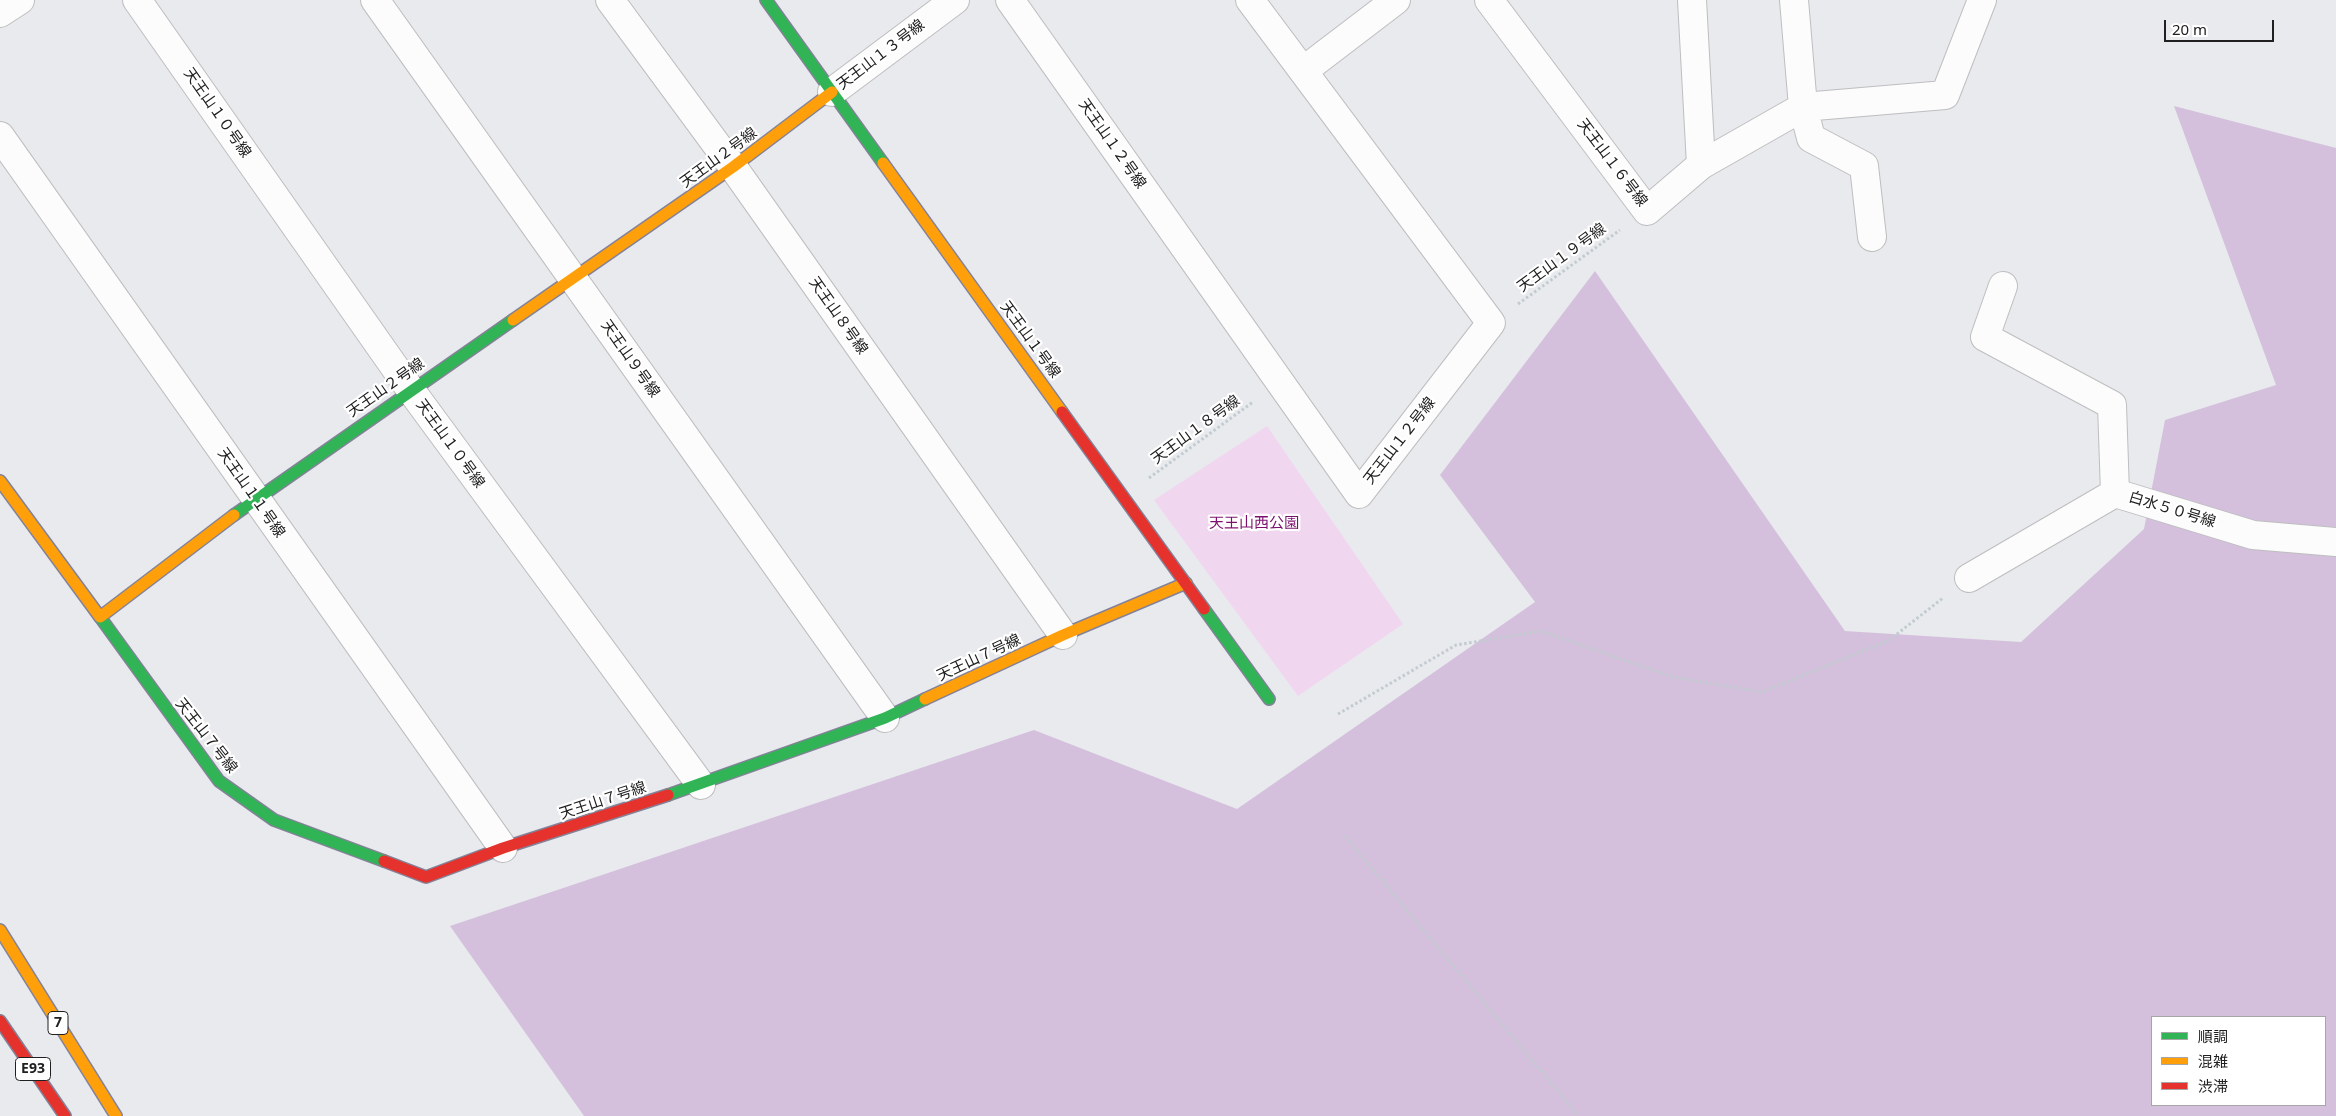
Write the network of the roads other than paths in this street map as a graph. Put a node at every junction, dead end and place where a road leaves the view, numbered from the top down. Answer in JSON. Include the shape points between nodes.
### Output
{"nodes":[{"id":1,"x":20,"y":0,"type":"edge"},
{"id":2,"x":137,"y":0,"type":"edge"},
{"id":3,"x":375,"y":0,"type":"edge"},
{"id":4,"x":610,"y":0,"type":"edge"},
{"id":5,"x":766,"y":0,"type":"edge"},
{"id":6,"x":955,"y":0,"type":"edge"},
{"id":7,"x":1010,"y":0,"type":"edge"},
{"id":8,"x":1250,"y":0,"type":"edge"},
{"id":9,"x":1396,"y":0,"type":"edge"},
{"id":10,"x":1489,"y":0,"type":"edge"},
{"id":11,"x":1692,"y":0,"type":"edge"},
{"id":12,"x":1794,"y":0,"type":"edge"},
{"id":13,"x":1982,"y":0,"type":"edge"},
{"id":14,"x":0,"y":13,"type":"edge"},
{"id":15,"x":1303,"y":71,"type":"junction"},
{"id":16,"x":832,"y":92,"type":"junction"},
{"id":17,"x":1802,"y":106,"type":"junction"},
{"id":18,"x":0,"y":136,"type":"edge"},
{"id":19,"x":1701,"y":165,"type":"junction"},
{"id":20,"x":733,"y":167,"type":"junction"},
{"id":21,"x":1872,"y":237,"type":"dead end"},
{"id":22,"x":573,"y":278,"type":"junction"},
{"id":23,"x":2003,"y":286,"type":"dead end"},
{"id":24,"x":410,"y":389,"type":"junction"},
{"id":25,"x":0,"y":481,"type":"edge"},
{"id":26,"x":2115,"y":493,"type":"junction"},
{"id":27,"x":255,"y":499,"type":"junction"},
{"id":28,"x":2336,"y":542,"type":"edge"},
{"id":29,"x":1969,"y":578,"type":"road end"},
{"id":30,"x":1186,"y":583,"type":"junction"},
{"id":31,"x":100,"y":618,"type":"junction"},
{"id":32,"x":1063,"y":635,"type":"junction"},
{"id":33,"x":1269,"y":699,"type":"dead end"},
{"id":34,"x":884,"y":718,"type":"junction"},
{"id":35,"x":701,"y":785,"type":"junction"},
{"id":36,"x":503,"y":848,"type":"junction"},
{"id":37,"x":0,"y":930,"type":"edge"},
{"id":38,"x":0,"y":1021,"type":"edge"},
{"id":39,"x":65,"y":1116,"type":"edge"},
{"id":40,"x":116,"y":1116,"type":"edge"}],
"edges":[{"from":1,"to":14,"type":"street"},
{"from":2,"to":24,"type":"street","name":"天王山１０号線"},
{"from":3,"to":22,"type":"street","name":"天王山９号線"},
{"from":4,"to":20,"type":"street","name":"天王山８号線"},
{"from":5,"to":16,"type":"main road","name":"天王山１号線"},
{"from":6,"to":16,"type":"street","name":"天王山１３号線"},
{"from":7,"to":15,"type":"street","name":"天王山１２号線","via":[[1359,494],[1491,324]]},
{"from":8,"to":15,"type":"street"},
{"from":9,"to":15,"type":"street"},
{"from":10,"to":19,"type":"street","name":"天王山１６号線","via":[[1647,210]]},
{"from":11,"to":19,"type":"street"},
{"from":12,"to":17,"type":"street"},
{"from":13,"to":17,"type":"street","via":[[1945,95]]},
{"from":16,"to":20,"type":"main road","name":"天王山２号線"},
{"from":16,"to":30,"type":"main road","name":"天王山１号線"},
{"from":17,"to":19,"type":"street","name":"天王山１６号線"},
{"from":17,"to":21,"type":"street","via":[[1811,138],[1864,166]]},
{"from":18,"to":27,"type":"street","name":"天王山１１号線"},
{"from":20,"to":22,"type":"main road","name":"天王山２号線"},
{"from":20,"to":32,"type":"street","name":"天王山８号線"},
{"from":22,"to":24,"type":"main road","name":"天王山２号線"},
{"from":22,"to":34,"type":"street","name":"天王山９号線"},
{"from":23,"to":26,"type":"street","via":[[1985,338],[2112,405]]},
{"from":24,"to":27,"type":"main road","name":"天王山２号線"},
{"from":24,"to":35,"type":"street","name":"天王山１０号線"},
{"from":25,"to":31,"type":"main road"},
{"from":26,"to":28,"type":"street","name":"白水５０号線","via":[[2253,535]]},
{"from":26,"to":29,"type":"street","name":"白水５０号線"},
{"from":27,"to":31,"type":"main road","name":"天王山２号線"},
{"from":27,"to":36,"type":"street","name":"天王山１１号線"},
{"from":30,"to":32,"type":"main road","name":"天王山７号線"},
{"from":30,"to":33,"type":"main road","name":"天王山１号線"},
{"from":31,"to":36,"type":"main road","name":"天王山７号線","via":[[219,781],[274,820],[426,877]]},
{"from":32,"to":34,"type":"main road","name":"天王山７号線"},
{"from":34,"to":35,"type":"main road","name":"天王山７号線"},
{"from":35,"to":36,"type":"main road","name":"天王山７号線"},
{"from":37,"to":40,"type":"main road","number":"7"},
{"from":38,"to":39,"type":"main road","number":"E93"}]}
